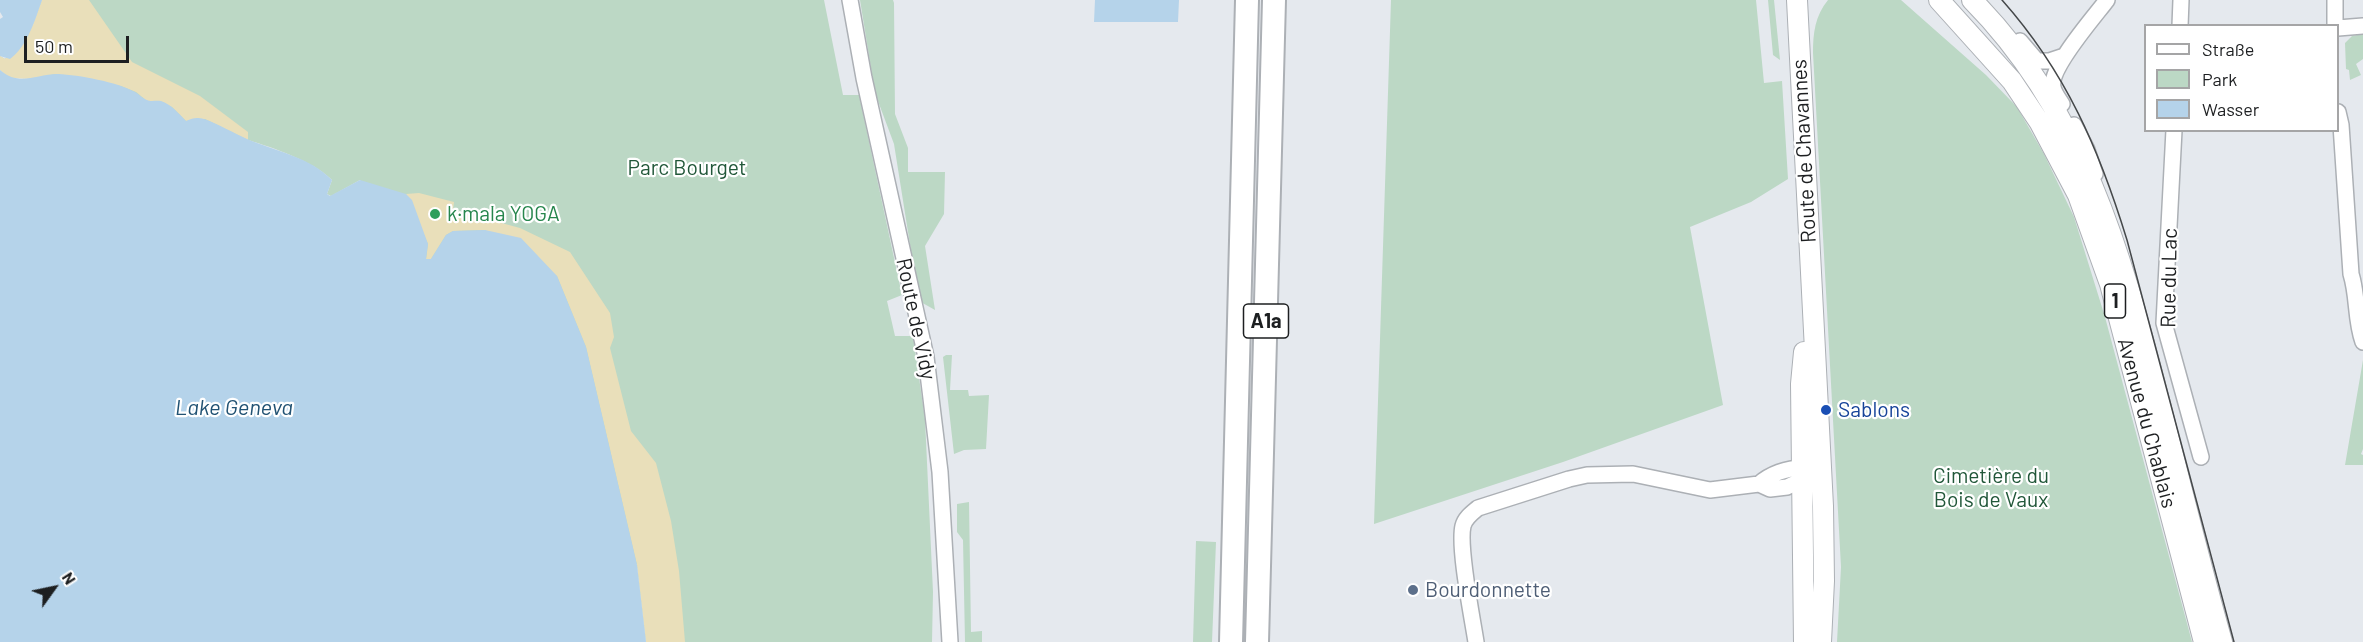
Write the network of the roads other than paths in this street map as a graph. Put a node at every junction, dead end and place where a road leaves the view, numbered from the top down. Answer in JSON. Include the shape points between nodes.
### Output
{"nodes":[{"id":1,"x":849,"y":0,"type":"edge"},
{"id":2,"x":1247,"y":0,"type":"edge"},
{"id":3,"x":1274,"y":0,"type":"edge"},
{"id":4,"x":1797,"y":0,"type":"edge"},
{"id":5,"x":1940,"y":0,"type":"edge"},
{"id":6,"x":1972,"y":0,"type":"edge"},
{"id":7,"x":2107,"y":0,"type":"edge"},
{"id":8,"x":2181,"y":0,"type":"edge"},
{"id":9,"x":2335,"y":0,"type":"edge"},
{"id":10,"x":1986,"y":15,"type":"junction"},
{"id":11,"x":2180,"y":24,"type":"edge"},
{"id":12,"x":2336,"y":24,"type":"edge"},
{"id":13,"x":2363,"y":26,"type":"edge"},
{"id":14,"x":2339,"y":27,"type":"edge"},
{"id":15,"x":2064,"y":56,"type":"junction"},
{"id":16,"x":2339,"y":118,"type":"edge"},
{"id":17,"x":2174,"y":132,"type":"edge"},
{"id":18,"x":2097,"y":195,"type":"junction"},
{"id":19,"x":2363,"y":342,"type":"edge"},
{"id":20,"x":1808,"y":382,"type":"junction"},
{"id":21,"x":2201,"y":457,"type":"dead end"},
{"id":22,"x":1797,"y":476,"type":"junction"},
{"id":23,"x":1822,"y":636,"type":"edge"},
{"id":24,"x":950,"y":642,"type":"edge"},
{"id":25,"x":1231,"y":642,"type":"edge"},
{"id":26,"x":1257,"y":642,"type":"edge"},
{"id":27,"x":1476,"y":642,"type":"edge"},
{"id":28,"x":1804,"y":642,"type":"edge"},
{"id":29,"x":2204,"y":642,"type":"edge"},
{"id":30,"x":2222,"y":642,"type":"edge"}],
"edges":[{"from":1,"to":24,"type":"street","name":"Route de Vidy","via":[[926,357],[940,472]]},
{"from":2,"to":25,"type":"highway","number":"A1a"},
{"from":3,"to":26,"type":"highway","number":"A1a"},
{"from":4,"to":20,"type":"main road","name":"Route de Chavannes","via":[[1812,302]]},
{"from":5,"to":29,"type":"main road","name":"Avenue du Chablais","number":"1","via":[[2012,81],[2040,123],[2078,195],[2110,284]]},
{"from":6,"to":10,"type":"main road","name":"Avenue du Chablais","number":"1"},
{"from":7,"to":15,"type":"street"},
{"from":8,"to":11,"type":"street"},
{"from":9,"to":12,"type":"street"},
{"from":10,"to":15,"type":"street","via":[[2009,27],[2037,61]]},
{"from":10,"to":18,"type":"main road","name":"Avenue du Chablais","number":"1","via":[[2026,65],[2058,115],[2079,151]]},
{"from":13,"to":14,"type":"street"},
{"from":15,"to":18,"type":"street","via":[[2053,78],[2053,88],[2087,150]]},
{"from":16,"to":19,"type":"street","via":[[2351,274]]},
{"from":17,"to":21,"type":"street","name":"Rue du Lac","via":[[2164,323]]},
{"from":18,"to":30,"type":"main road","name":"Avenue du Chablais","number":"1","via":[[2140,327]]},
{"from":20,"to":22,"type":"main road","name":"Route de Chavannes"},
{"from":20,"to":23,"type":"main road","name":"Route de Chavannes","via":[[1824,534]]},
{"from":22,"to":23,"type":"street","name":"Route de Chavannes","via":[[1813,485],[1815,598]]},
{"from":22,"to":27,"type":"street","via":[[1770,489],[1759,484],[1710,490],[1633,474],[1608,474],[1569,479],[1478,508],[1463,525],[1462,545]]},
{"from":22,"to":28,"type":"main road","name":"Route de Chavannes","via":[[1802,503]]}]}
